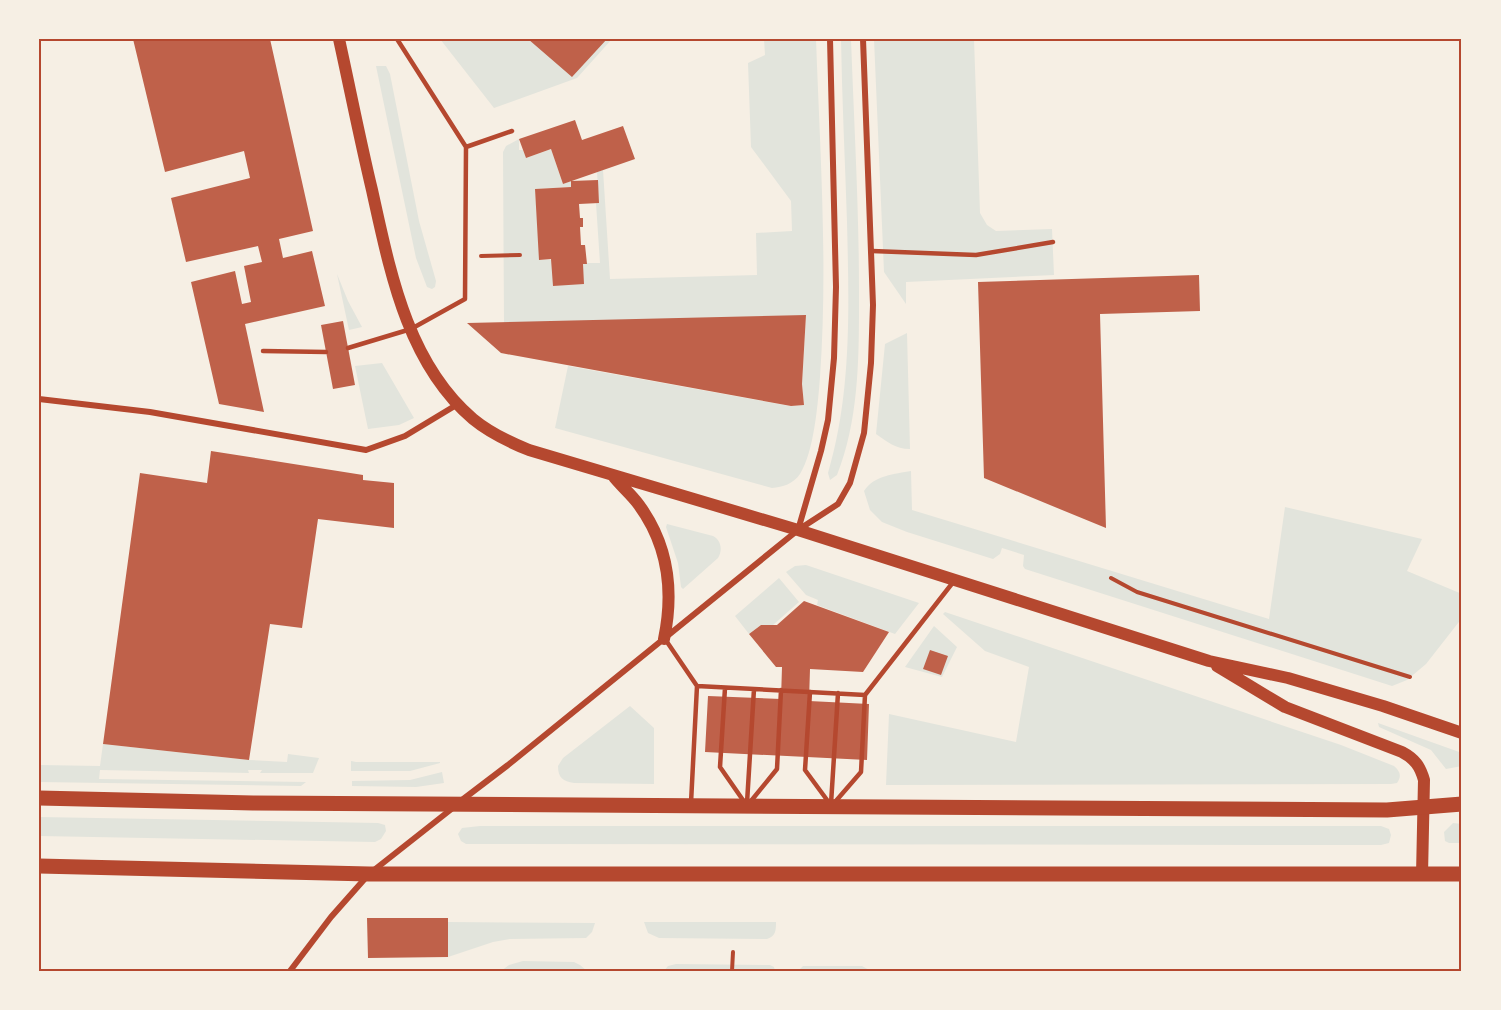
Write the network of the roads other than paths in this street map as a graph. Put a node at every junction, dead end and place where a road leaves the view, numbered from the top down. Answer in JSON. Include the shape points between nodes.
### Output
{"nodes":[{"id":1,"x":339,"y":39,"type":"edge"},
{"id":2,"x":397,"y":39,"type":"edge"},
{"id":3,"x":830,"y":39,"type":"edge"},
{"id":4,"x":863,"y":39,"type":"edge"},
{"id":5,"x":512,"y":131,"type":"dead end"},
{"id":6,"x":466,"y":147,"type":"junction"},
{"id":7,"x":1053,"y":242,"type":"dead end"},
{"id":8,"x":872,"y":251,"type":"junction"},
{"id":9,"x":411,"y":329,"type":"junction"},
{"id":10,"x":348,"y":348,"type":"dead end"},
{"id":11,"x":263,"y":351,"type":"dead end"},
{"id":12,"x":326,"y":352,"type":"dead end"},
{"id":13,"x":39,"y":399,"type":"edge"},
{"id":14,"x":458,"y":404,"type":"junction"},
{"id":15,"x":614,"y":477,"type":"junction"},
{"id":16,"x":798,"y":530,"type":"junction"},
{"id":17,"x":954,"y":580,"type":"junction"},
{"id":18,"x":664,"y":639,"type":"junction"},
{"id":19,"x":1209,"y":661,"type":"junction"},
{"id":20,"x":697,"y":686,"type":"junction"},
{"id":21,"x":725,"y":688,"type":"junction"},
{"id":22,"x":754,"y":689,"type":"junction"},
{"id":23,"x":781,"y":690,"type":"junction"},
{"id":24,"x":810,"y":692,"type":"junction"},
{"id":25,"x":838,"y":693,"type":"junction"},
{"id":26,"x":865,"y":695,"type":"junction"},
{"id":27,"x":1462,"y":733,"type":"edge"},
{"id":28,"x":39,"y":798,"type":"edge"},
{"id":29,"x":458,"y":804,"type":"junction"},
{"id":30,"x":1462,"y":804,"type":"edge"},
{"id":31,"x":690,"y":805,"type":"junction"},
{"id":32,"x":747,"y":806,"type":"junction"},
{"id":33,"x":831,"y":806,"type":"junction"},
{"id":34,"x":1424,"y":807,"type":"junction"},
{"id":35,"x":39,"y":866,"type":"edge"},
{"id":36,"x":369,"y":874,"type":"junction"},
{"id":37,"x":1462,"y":874,"type":"edge"},
{"id":38,"x":1422,"y":875,"type":"junction"},
{"id":39,"x":290,"y":971,"type":"edge"}],
"edges":[{"from":1,"to":9,"type":"main road","via":[[383,241]]},
{"from":2,"to":6,"type":"lane"},
{"from":3,"to":16,"type":"street","via":[[834,358],[823,441]]},
{"from":4,"to":8,"type":"street"},
{"from":5,"to":6,"type":"lane"},
{"from":6,"to":9,"type":"lane","via":[[465,299]]},
{"from":7,"to":8,"type":"lane","via":[[976,255]]},
{"from":8,"to":16,"type":"street","via":[[871,363],[864,433],[850,483],[838,504]]},
{"from":9,"to":10,"type":"lane"},
{"from":9,"to":14,"type":"main road","via":[[437,378]]},
{"from":11,"to":12,"type":"lane"},
{"from":13,"to":14,"type":"street","via":[[150,412],[366,450],[405,436]]},
{"from":14,"to":15,"type":"main road","via":[[499,437]]},
{"from":15,"to":16,"type":"main road"},
{"from":15,"to":18,"type":"main road","via":[[640,506],[665,558],[670,599]]},
{"from":16,"to":17,"type":"main road"},
{"from":16,"to":18,"type":"street"},
{"from":17,"to":19,"type":"main road"},
{"from":17,"to":26,"type":"lane"},
{"from":18,"to":20,"type":"lane"},
{"from":18,"to":29,"type":"street"},
{"from":19,"to":27,"type":"main road","via":[[1288,678]]},
{"from":19,"to":34,"type":"main road","via":[[1285,707],[1413,758],[1424,780]]},
{"from":20,"to":21,"type":"lane"},
{"from":20,"to":31,"type":"lane"},
{"from":21,"to":22,"type":"lane"},
{"from":21,"to":32,"type":"lane","via":[[720,767]]},
{"from":22,"to":23,"type":"lane"},
{"from":22,"to":32,"type":"lane"},
{"from":23,"to":24,"type":"lane"},
{"from":23,"to":32,"type":"lane","via":[[777,769]]},
{"from":24,"to":25,"type":"lane"},
{"from":24,"to":33,"type":"lane","via":[[805,770]]},
{"from":25,"to":26,"type":"lane"},
{"from":25,"to":33,"type":"lane"},
{"from":26,"to":33,"type":"lane","via":[[861,772]]},
{"from":28,"to":29,"type":"main road"},
{"from":29,"to":31,"type":"main road"},
{"from":29,"to":36,"type":"street"},
{"from":30,"to":34,"type":"main road"},
{"from":31,"to":32,"type":"main road"},
{"from":32,"to":33,"type":"main road"},
{"from":33,"to":34,"type":"main road","via":[[1387,810]]},
{"from":34,"to":38,"type":"main road"},
{"from":35,"to":36,"type":"main road"},
{"from":36,"to":38,"type":"main road"},
{"from":36,"to":39,"type":"street"},
{"from":37,"to":38,"type":"main road"}]}
